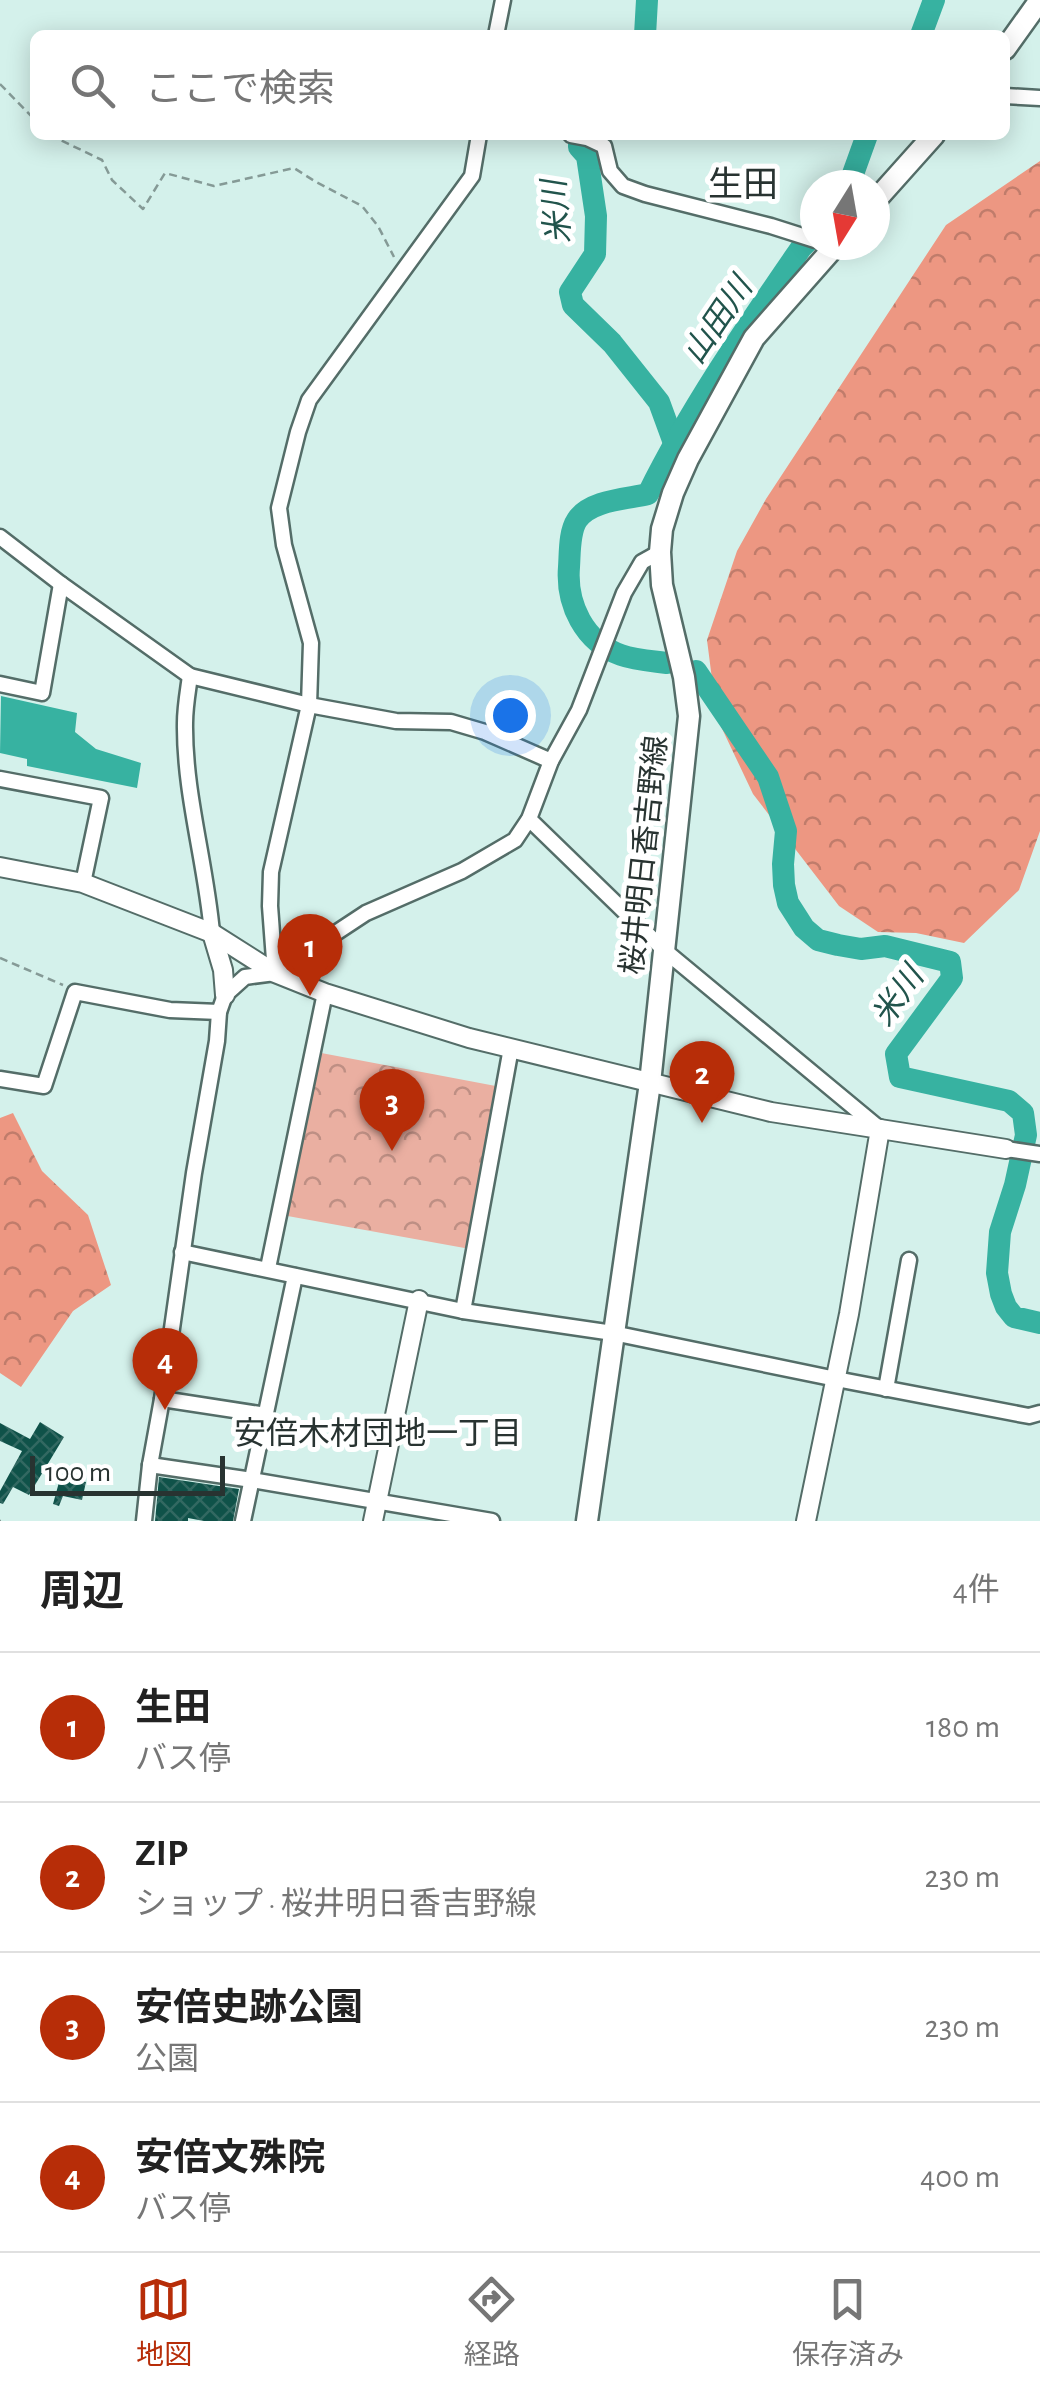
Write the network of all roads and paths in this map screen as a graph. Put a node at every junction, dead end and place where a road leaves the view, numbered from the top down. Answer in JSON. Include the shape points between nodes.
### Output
{"nodes":[{"id":1,"x":503,"y":0,"type":"edge"},
{"id":2,"x":1040,"y":0,"type":"edge"},
{"id":3,"x":497,"y":30,"type":"edge"},
{"id":4,"x":1010,"y":42,"type":"edge"},
{"id":5,"x":0,"y":84,"type":"edge"},
{"id":6,"x":1010,"y":96,"type":"edge"},
{"id":7,"x":1040,"y":98,"type":"edge"},
{"id":8,"x":30,"y":115,"type":"edge"},
{"id":9,"x":60,"y":140,"type":"edge"},
{"id":10,"x":478,"y":140,"type":"edge"},
{"id":11,"x":589,"y":140,"type":"edge"},
{"id":12,"x":930,"y":140,"type":"edge"},
{"id":13,"x":890,"y":184,"type":"edge"},
{"id":14,"x":800,"y":235,"type":"edge"},
{"id":15,"x":816,"y":260,"type":"edge"},
{"id":16,"x":401,"y":272,"type":"junction"},
{"id":17,"x":0,"y":537,"type":"edge"},
{"id":18,"x":660,"y":552,"type":"junction"},
{"id":19,"x":61,"y":584,"type":"junction"},
{"id":20,"x":190,"y":676,"type":"junction"},
{"id":21,"x":0,"y":684,"type":"edge"},
{"id":22,"x":308,"y":705,"type":"junction"},
{"id":23,"x":550,"y":761,"type":"junction"},
{"id":24,"x":0,"y":779,"type":"edge"},
{"id":25,"x":529,"y":819,"type":"junction"},
{"id":26,"x":0,"y":868,"type":"edge"},
{"id":27,"x":83,"y":883,"type":"junction"},
{"id":28,"x":212,"y":933,"type":"junction"},
{"id":29,"x":664,"y":950,"type":"junction"},
{"id":30,"x":0,"y":958,"type":"edge"},
{"id":31,"x":275,"y":973,"type":"junction"},
{"id":32,"x":75,"y":992,"type":"junction"},
{"id":33,"x":324,"y":993,"type":"junction"},
{"id":34,"x":222,"y":1003,"type":"junction"},
{"id":35,"x":511,"y":1048,"type":"junction"},
{"id":36,"x":0,"y":1079,"type":"edge"},
{"id":37,"x":650,"y":1083,"type":"junction"},
{"id":38,"x":880,"y":1129,"type":"junction"},
{"id":39,"x":1006,"y":1149,"type":"joint"},
{"id":40,"x":1040,"y":1154,"type":"edge"},
{"id":41,"x":182,"y":1252,"type":"junction"},
{"id":42,"x":909,"y":1260,"type":"dead end"},
{"id":43,"x":268,"y":1268,"type":"junction"},
{"id":44,"x":295,"y":1276,"type":"junction"},
{"id":45,"x":419,"y":1300,"type":"junction"},
{"id":46,"x":463,"y":1311,"type":"junction"},
{"id":47,"x":613,"y":1333,"type":"junction"},
{"id":48,"x":836,"y":1380,"type":"junction"},
{"id":49,"x":886,"y":1388,"type":"junction"},
{"id":50,"x":162,"y":1399,"type":"junction"},
{"id":51,"x":1040,"y":1413,"type":"edge"},
{"id":52,"x":266,"y":1415,"type":"junction"},
{"id":53,"x":150,"y":1465,"type":"junction"},
{"id":54,"x":252,"y":1480,"type":"junction"},
{"id":55,"x":375,"y":1512,"type":"edge"},
{"id":56,"x":144,"y":1521,"type":"edge"},
{"id":57,"x":243,"y":1521,"type":"edge"},
{"id":58,"x":492,"y":1521,"type":"edge"},
{"id":59,"x":586,"y":1521,"type":"edge"},
{"id":60,"x":806,"y":1521,"type":"edge"}],
"edges":[{"from":1,"to":3,"type":"street"},
{"from":2,"to":4,"type":"main road"},
{"from":5,"to":8,"type":"path"},
{"from":6,"to":7,"type":"street"},
{"from":9,"to":16,"type":"path","via":[[102,160],[112,180],[143,209],[165,173],[214,186],[294,168],[362,206]]},
{"from":10,"to":16,"type":"street","via":[[472,176]]},
{"from":11,"to":14,"type":"street","via":[[604,146],[622,186]]},
{"from":12,"to":13,"type":"main road"},
{"from":15,"to":18,"type":"main road","name":"桜井明日香吉野線","via":[[754,338],[688,459]]},
{"from":16,"to":22,"type":"street","via":[[309,400],[279,508],[310,643]]},
{"from":17,"to":19,"type":"street"},
{"from":18,"to":23,"type":"street","via":[[642,562],[624,593],[579,710]]},
{"from":18,"to":29,"type":"main road","name":"桜井明日香吉野線","via":[[688,716]]},
{"from":19,"to":20,"type":"street"},
{"from":19,"to":21,"type":"street","via":[[42,693]]},
{"from":20,"to":22,"type":"street"},
{"from":20,"to":28,"type":"street","via":[[187,764]]},
{"from":22,"to":23,"type":"street","via":[[396,721],[451,722]]},
{"from":22,"to":31,"type":"street","via":[[271,872]]},
{"from":23,"to":25,"type":"street"},
{"from":24,"to":27,"type":"street","via":[[101,798]]},
{"from":25,"to":29,"type":"street"},
{"from":25,"to":31,"type":"street","via":[[515,840],[366,913]]},
{"from":26,"to":27,"type":"street"},
{"from":27,"to":28,"type":"street"},
{"from":28,"to":31,"type":"street"},
{"from":28,"to":34,"type":"street"},
{"from":29,"to":37,"type":"main road","name":"桜井明日香吉野線"},
{"from":29,"to":38,"type":"street"},
{"from":30,"to":32,"type":"path"},
{"from":31,"to":33,"type":"street"},
{"from":31,"to":34,"type":"street","via":[[245,977]]},
{"from":32,"to":34,"type":"street","via":[[170,1010]]},
{"from":32,"to":36,"type":"street","via":[[44,1086]]},
{"from":33,"to":35,"type":"street"},
{"from":33,"to":43,"type":"street"},
{"from":34,"to":41,"type":"street"},
{"from":35,"to":37,"type":"street"},
{"from":35,"to":46,"type":"street"},
{"from":37,"to":38,"type":"street"},
{"from":37,"to":47,"type":"main road","name":"桜井明日香吉野線"},
{"from":38,"to":39,"type":"street"},
{"from":38,"to":48,"type":"street"},
{"from":39,"to":40,"type":"street"},
{"from":41,"to":43,"type":"street"},
{"from":41,"to":50,"type":"street"},
{"from":42,"to":49,"type":"street"},
{"from":43,"to":44,"type":"street"},
{"from":44,"to":45,"type":"street"},
{"from":44,"to":52,"type":"street"},
{"from":45,"to":46,"type":"street"},
{"from":45,"to":55,"type":"street"},
{"from":46,"to":47,"type":"street"},
{"from":47,"to":48,"type":"street"},
{"from":47,"to":59,"type":"main road","name":"桜井明日香吉野線"},
{"from":48,"to":49,"type":"street"},
{"from":48,"to":60,"type":"street"},
{"from":49,"to":51,"type":"street"},
{"from":50,"to":52,"type":"street"},
{"from":50,"to":53,"type":"street"},
{"from":52,"to":54,"type":"street"},
{"from":53,"to":54,"type":"street"},
{"from":53,"to":56,"type":"street"},
{"from":54,"to":55,"type":"street"},
{"from":54,"to":57,"type":"street"},
{"from":55,"to":58,"type":"street"}]}
